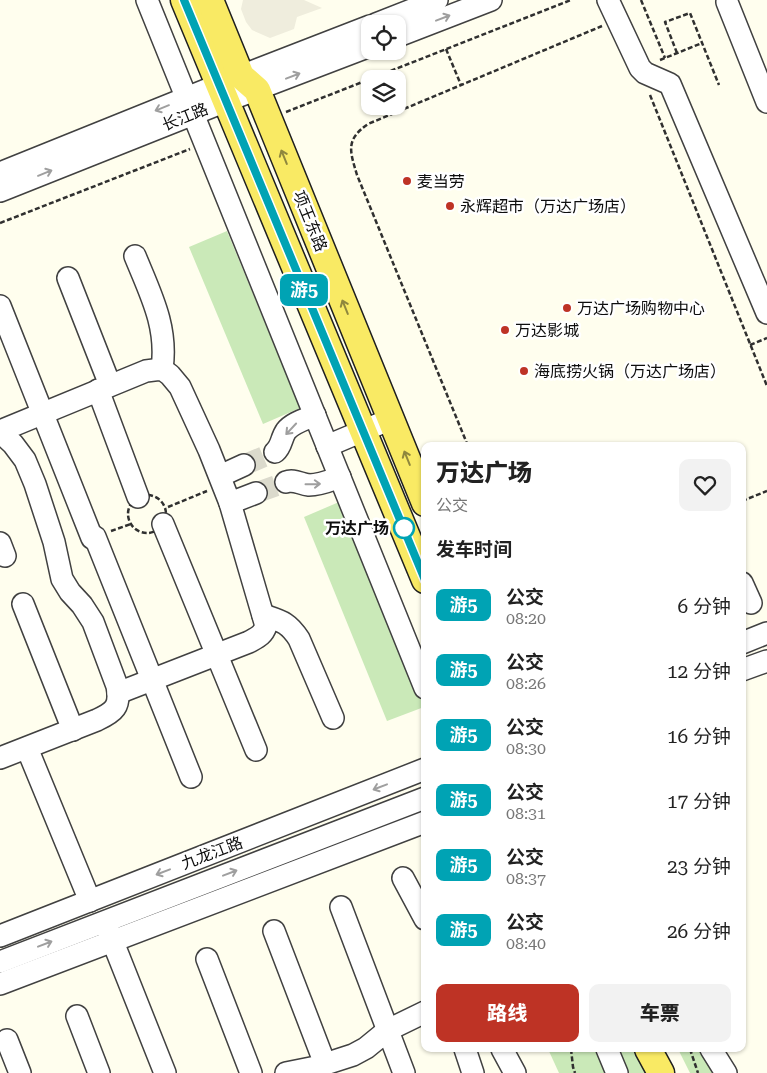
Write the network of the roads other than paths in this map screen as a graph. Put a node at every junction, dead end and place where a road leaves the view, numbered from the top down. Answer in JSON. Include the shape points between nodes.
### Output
{"nodes":[{"id":1,"x":147,"y":0,"type":"edge"},
{"id":2,"x":184,"y":0,"type":"edge"},
{"id":3,"x":210,"y":0,"type":"edge"},
{"id":4,"x":437,"y":0,"type":"edge"},
{"id":5,"x":491,"y":0,"type":"edge"},
{"id":6,"x":608,"y":0,"type":"edge"},
{"id":7,"x":727,"y":2,"type":"dead end"},
{"id":8,"x":400,"y":15,"type":"edge"},
{"id":9,"x":406,"y":15,"type":"edge"},
{"id":10,"x":361,"y":30,"type":"edge"},
{"id":11,"x":361,"y":49,"type":"edge"},
{"id":12,"x":760,"y":61,"type":"edge"},
{"id":13,"x":236,"y":88,"type":"junction"},
{"id":14,"x":767,"y":102,"type":"edge"},
{"id":15,"x":189,"y":106,"type":"junction"},
{"id":16,"x":0,"y":173,"type":"edge"},
{"id":17,"x":0,"y":191,"type":"edge"},
{"id":18,"x":135,"y":256,"type":"dead end"},
{"id":19,"x":68,"y":278,"type":"dead end"},
{"id":20,"x":0,"y":306,"type":"edge"},
{"id":21,"x":767,"y":313,"type":"edge"},
{"id":22,"x":162,"y":370,"type":"junction"},
{"id":23,"x":104,"y":388,"type":"junction"},
{"id":24,"x":43,"y":413,"type":"junction"},
{"id":25,"x":315,"y":415,"type":"junction"},
{"id":26,"x":391,"y":419,"type":"junction"},
{"id":27,"x":0,"y":431,"type":"edge"},
{"id":28,"x":363,"y":431,"type":"junction"},
{"id":29,"x":327,"y":446,"type":"junction"},
{"id":30,"x":275,"y":452,"type":"tunnel mouth"},
{"id":31,"x":244,"y":465,"type":"tunnel mouth"},
{"id":32,"x":340,"y":477,"type":"junction"},
{"id":33,"x":286,"y":482,"type":"tunnel mouth"},
{"id":34,"x":224,"y":488,"type":"junction"},
{"id":35,"x":256,"y":493,"type":"tunnel mouth"},
{"id":36,"x":421,"y":493,"type":"edge"},
{"id":37,"x":138,"y":497,"type":"road end"},
{"id":38,"x":164,"y":516,"type":"road end"},
{"id":39,"x":421,"y":570,"type":"edge"},
{"id":40,"x":746,"y":591,"type":"edge"},
{"id":41,"x":751,"y":603,"type":"dead end"},
{"id":42,"x":23,"y":604,"type":"dead end"},
{"id":43,"x":263,"y":614,"type":"junction"},
{"id":44,"x":767,"y":633,"type":"edge"},
{"id":45,"x":746,"y":641,"type":"edge"},
{"id":46,"x":217,"y":654,"type":"junction"},
{"id":47,"x":767,"y":661,"type":"edge"},
{"id":48,"x":746,"y":669,"type":"edge"},
{"id":49,"x":421,"y":678,"type":"edge"},
{"id":50,"x":152,"y":680,"type":"junction"},
{"id":51,"x":118,"y":693,"type":"junction"},
{"id":52,"x":333,"y":718,"type":"dead end"},
{"id":53,"x":73,"y":730,"type":"junction"},
{"id":54,"x":27,"y":748,"type":"junction"},
{"id":55,"x":256,"y":750,"type":"dead end"},
{"id":56,"x":2,"y":752,"type":"edge"},
{"id":57,"x":421,"y":771,"type":"edge"},
{"id":58,"x":191,"y":777,"type":"dead end"},
{"id":59,"x":421,"y":800,"type":"edge"},
{"id":60,"x":421,"y":823,"type":"edge"},
{"id":61,"x":403,"y":878,"type":"dead end"},
{"id":62,"x":93,"y":900,"type":"junction"},
{"id":63,"x":341,"y":908,"type":"dead end"},
{"id":64,"x":421,"y":912,"type":"edge"},
{"id":65,"x":108,"y":931,"type":"junction"},
{"id":66,"x":274,"y":931,"type":"dead end"},
{"id":67,"x":0,"y":936,"type":"edge"},
{"id":68,"x":207,"y":959,"type":"dead end"},
{"id":69,"x":0,"y":962,"type":"edge"},
{"id":70,"x":0,"y":984,"type":"edge"},
{"id":71,"x":421,"y":1014,"type":"edge"},
{"id":72,"x":77,"y":1016,"type":"dead end"},
{"id":73,"x":388,"y":1030,"type":"junction"},
{"id":74,"x":7,"y":1040,"type":"dead end"},
{"id":75,"x":466,"y":1052,"type":"edge"},
{"id":76,"x":504,"y":1052,"type":"edge"},
{"id":77,"x":608,"y":1052,"type":"edge"},
{"id":78,"x":650,"y":1052,"type":"edge"},
{"id":79,"x":669,"y":1052,"type":"edge"},
{"id":80,"x":713,"y":1052,"type":"edge"},
{"id":81,"x":320,"y":1068,"type":"edge"},
{"id":82,"x":20,"y":1073,"type":"edge"},
{"id":83,"x":99,"y":1073,"type":"edge"},
{"id":84,"x":165,"y":1073,"type":"edge"},
{"id":85,"x":251,"y":1073,"type":"edge"},
{"id":86,"x":286,"y":1073,"type":"edge"},
{"id":87,"x":404,"y":1073,"type":"edge"},
{"id":88,"x":473,"y":1073,"type":"edge"},
{"id":89,"x":515,"y":1073,"type":"edge"},
{"id":90,"x":617,"y":1073,"type":"edge"},
{"id":91,"x":661,"y":1073,"type":"edge"},
{"id":92,"x":680,"y":1073,"type":"edge"},
{"id":93,"x":726,"y":1073,"type":"edge"}],
"edges":[{"from":1,"to":15,"type":"street"},
{"from":2,"to":13,"type":"main road","name":"项王东路"},
{"from":3,"to":13,"type":"main road","name":"项王东路"},
{"from":4,"to":8,"type":"street"},
{"from":9,"to":5,"type":"street","one_way":true},
{"from":6,"to":21,"type":"street","via":[[640,68],[670,84]]},
{"from":7,"to":12,"type":"street"},
{"from":10,"to":13,"type":"street","name":"长江路"},
{"from":13,"to":11,"type":"street","name":"长江路","one_way":true},
{"from":12,"to":14,"type":"street"},
{"from":13,"to":15,"type":"street","name":"长江路"},
{"from":26,"to":13,"type":"main road","name":"项王东路","one_way":true},
{"from":13,"to":28,"type":"main road","name":"项王东路"},
{"from":15,"to":16,"type":"street","name":"长江路","one_way":true},
{"from":17,"to":15,"type":"street","name":"长江路","one_way":true},
{"from":15,"to":25,"type":"street"},
{"from":18,"to":22,"type":"street","via":[[161,323],[164,344]]},
{"from":19,"to":23,"type":"street"},
{"from":20,"to":24,"type":"street"},
{"from":22,"to":23,"type":"street","via":[[146,371]]},
{"from":22,"to":34,"type":"street","via":[[180,387]]},
{"from":23,"to":24,"type":"street"},
{"from":23,"to":37,"type":"street"},
{"from":24,"to":27,"type":"street"},
{"from":24,"to":50,"type":"street"},
{"from":25,"to":29,"type":"street"},
{"from":25,"to":30,"type":"street","one_way":true,"via":[[286,431],[280,448]]},
{"from":26,"to":28,"type":"street"},
{"from":36,"to":26,"type":"main road","name":"项王东路","one_way":true},
{"from":27,"to":51,"type":"street","via":[[25,460],[54,542],[62,579],[93,622]]},
{"from":28,"to":29,"type":"street"},
{"from":28,"to":39,"type":"main road","name":"项王东路"},
{"from":29,"to":32,"type":"street"},
{"from":31,"to":34,"type":"street"},
{"from":33,"to":32,"type":"street","one_way":true,"via":[[319,484]]},
{"from":32,"to":49,"type":"street"},
{"from":34,"to":35,"type":"street"},
{"from":34,"to":43,"type":"street"},
{"from":38,"to":46,"type":"street"},
{"from":40,"to":41,"type":"street"},
{"from":42,"to":53,"type":"street"},
{"from":43,"to":46,"type":"street","via":[[266,626],[260,636]]},
{"from":43,"to":52,"type":"street","via":[[292,628]]},
{"from":44,"to":45,"type":"street"},
{"from":46,"to":50,"type":"street"},
{"from":46,"to":55,"type":"street"},
{"from":47,"to":48,"type":"street"},
{"from":50,"to":51,"type":"street"},
{"from":50,"to":58,"type":"street"},
{"from":51,"to":53,"type":"street","via":[[117,705],[111,713]]},
{"from":53,"to":54,"type":"street"},
{"from":54,"to":56,"type":"street"},
{"from":54,"to":62,"type":"street"},
{"from":57,"to":62,"type":"street","name":"九龙江路","one_way":true},
{"from":65,"to":59,"type":"street","name":"九龙江路","one_way":true},
{"from":60,"to":65,"type":"street"},
{"from":61,"to":64,"type":"street"},
{"from":62,"to":65,"type":"street"},
{"from":62,"to":67,"type":"street","name":"九龙江路"},
{"from":63,"to":73,"type":"street"},
{"from":69,"to":65,"type":"street","name":"九龙江路","one_way":true},
{"from":65,"to":70,"type":"street"},
{"from":65,"to":84,"type":"street"},
{"from":66,"to":81,"type":"street"},
{"from":68,"to":85,"type":"street"},
{"from":71,"to":73,"type":"street"},
{"from":72,"to":83,"type":"street"},
{"from":73,"to":81,"type":"street","via":[[354,1055]]},
{"from":73,"to":87,"type":"street"},
{"from":74,"to":82,"type":"street"},
{"from":75,"to":88,"type":"street"},
{"from":76,"to":89,"type":"street"},
{"from":77,"to":90,"type":"street"},
{"from":78,"to":91,"type":"main road"},
{"from":79,"to":92,"type":"main road"},
{"from":80,"to":93,"type":"street"},
{"from":81,"to":86,"type":"street"}]}
